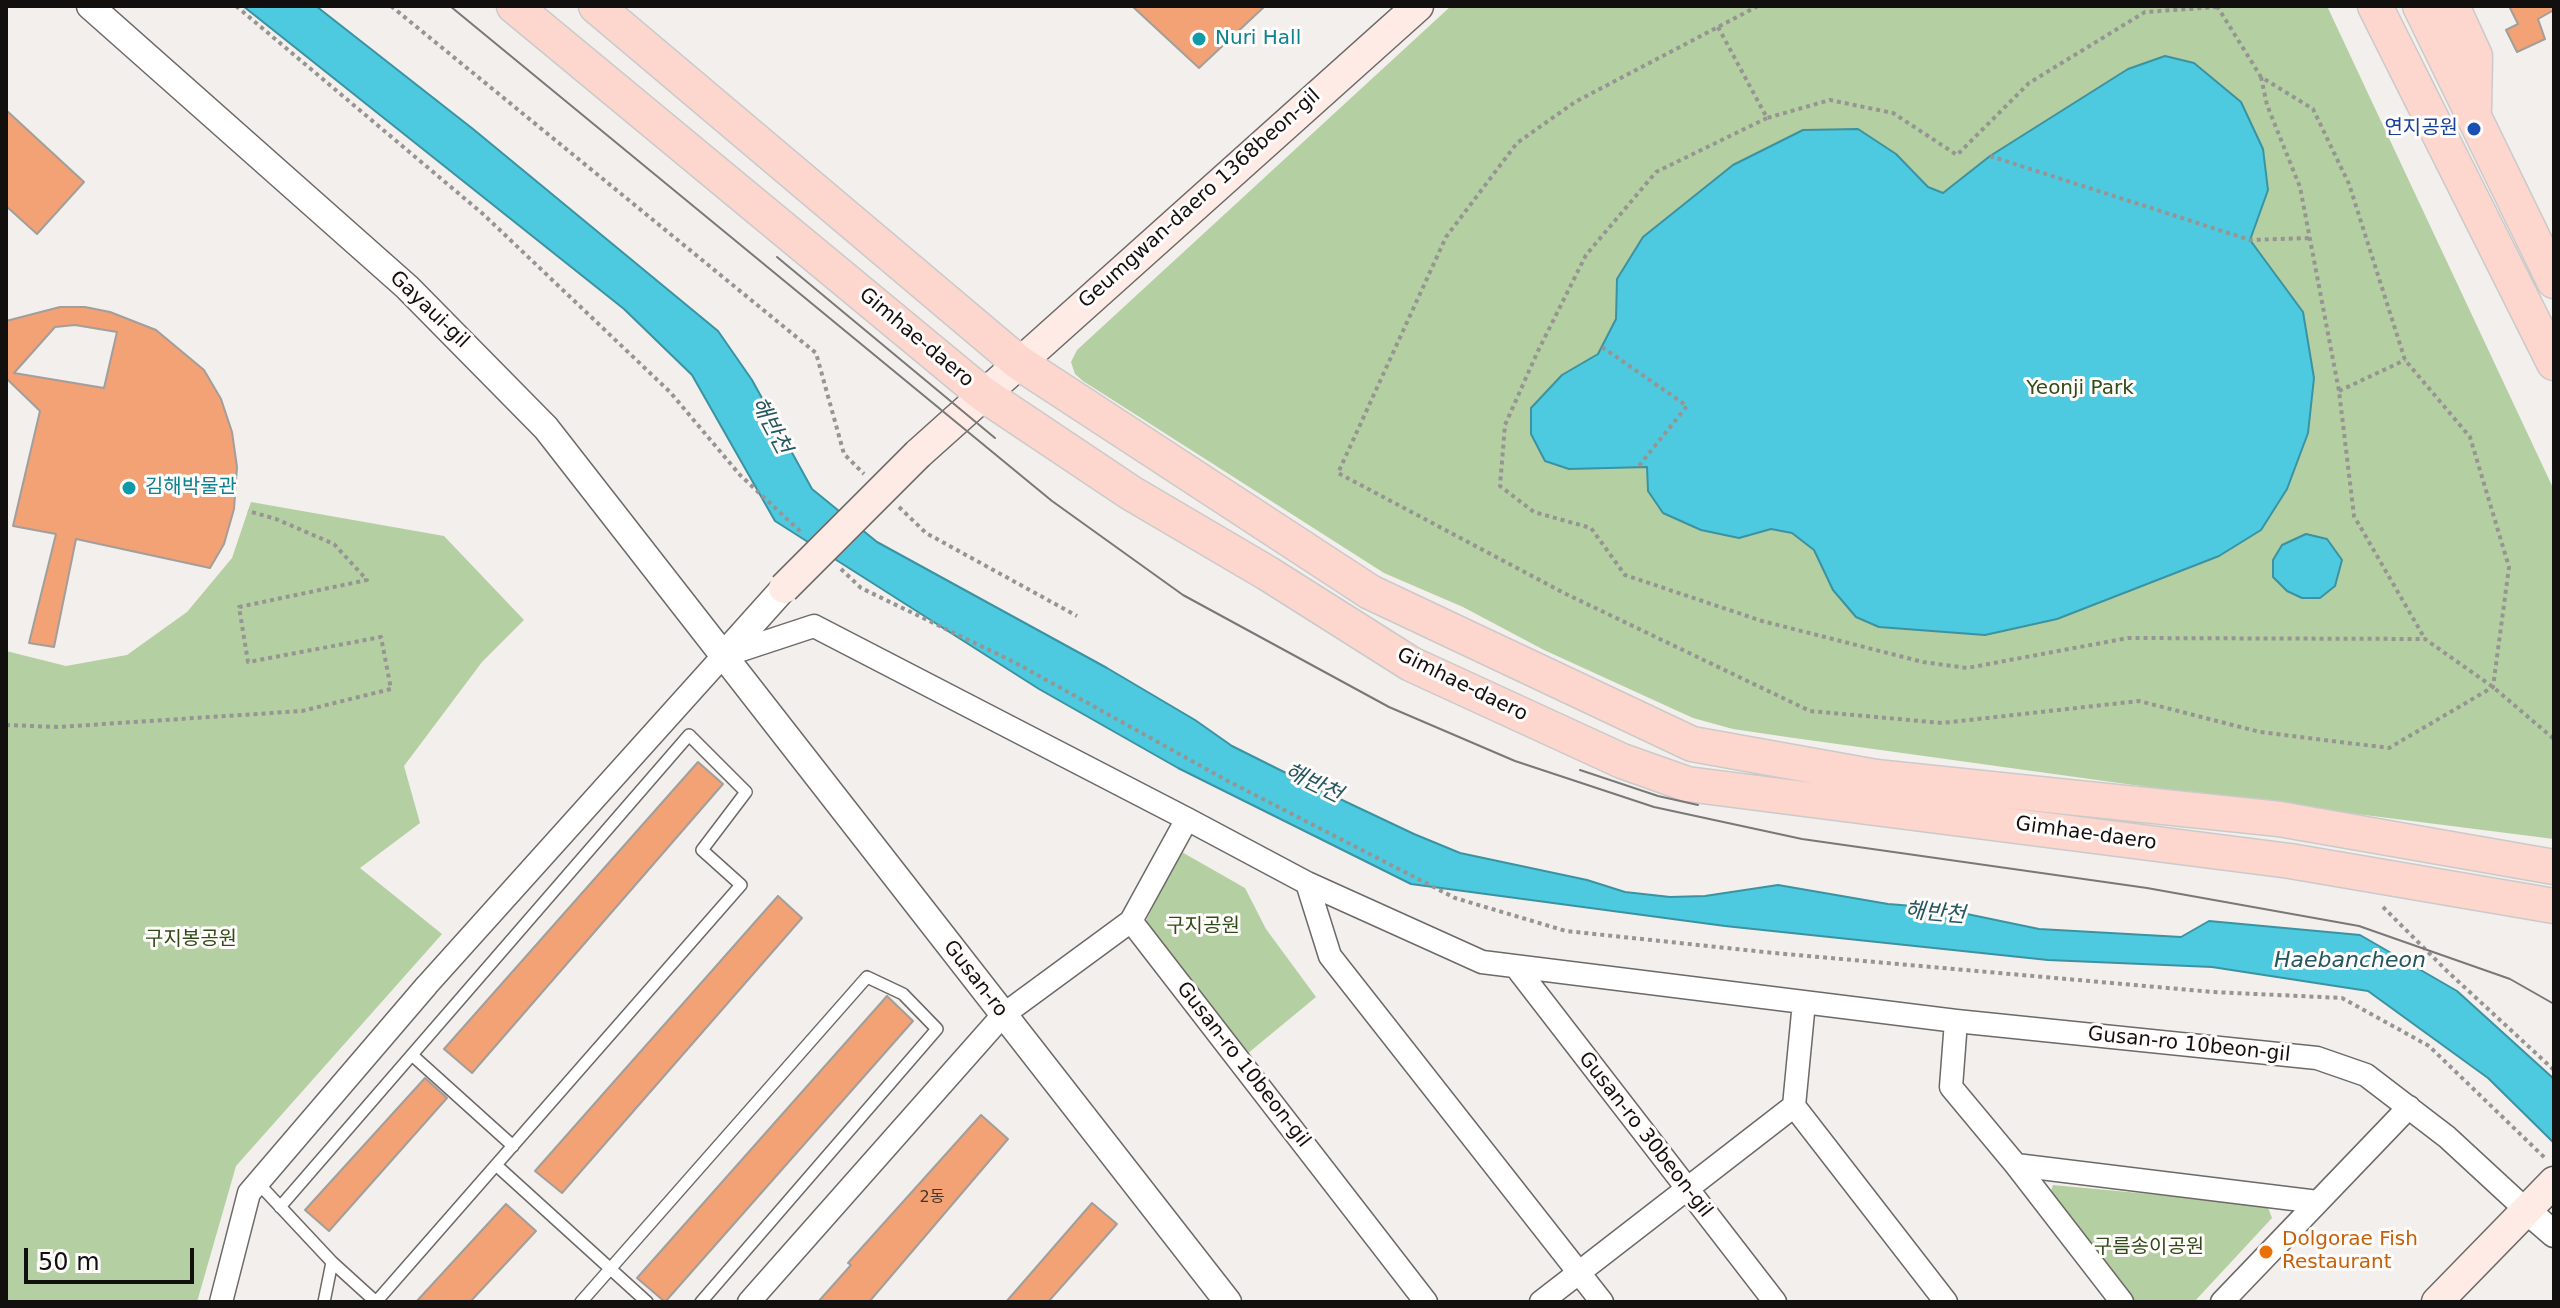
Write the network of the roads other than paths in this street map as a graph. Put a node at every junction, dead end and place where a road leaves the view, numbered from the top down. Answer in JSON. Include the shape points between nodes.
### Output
{"nodes":[{"id":1,"x":90,"y":6,"type":"edge"},
{"id":2,"x":514,"y":6,"type":"edge"},
{"id":3,"x":596,"y":6,"type":"edge"},
{"id":4,"x":1418,"y":6,"type":"edge"},
{"id":5,"x":2375,"y":6,"type":"edge"},
{"id":6,"x":2420,"y":6,"type":"edge"},
{"id":7,"x":2452,"y":6,"type":"edge"},
{"id":8,"x":2474,"y":114,"type":"junction"},
{"id":9,"x":2554,"y":281,"type":"edge"},
{"id":10,"x":1018,"y":362,"type":"junction"},
{"id":11,"x":2554,"y":363,"type":"edge"},
{"id":12,"x":983,"y":394,"type":"junction"},
{"id":13,"x":784,"y":588,"type":"joint"},
{"id":14,"x":723,"y":656,"type":"junction"},
{"id":15,"x":1187,"y":819,"type":"junction"},
{"id":16,"x":2554,"y":867,"type":"edge"},
{"id":17,"x":1307,"y":883,"type":"junction"},
{"id":18,"x":2554,"y":906,"type":"edge"},
{"id":19,"x":1131,"y":921,"type":"junction"},
{"id":20,"x":1516,"y":967,"type":"junction"},
{"id":21,"x":1804,"y":1002,"type":"junction"},
{"id":22,"x":1003,"y":1015,"type":"junction"},
{"id":23,"x":1956,"y":1021,"type":"junction"},
{"id":24,"x":412,"y":1055,"type":"junction"},
{"id":25,"x":1794,"y":1106,"type":"junction"},
{"id":26,"x":2409,"y":1107,"type":"junction"},
{"id":27,"x":513,"y":1146,"type":"junction"},
{"id":28,"x":496,"y":1165,"type":"junction"},
{"id":29,"x":2016,"y":1165,"type":"junction"},
{"id":30,"x":258,"y":1183,"type":"junction"},
{"id":31,"x":1686,"y":1188,"type":"junction"},
{"id":32,"x":2540,"y":1196,"type":"edge"},
{"id":33,"x":2318,"y":1202,"type":"junction"},
{"id":34,"x":280,"y":1207,"type":"junction"},
{"id":35,"x":2554,"y":1234,"type":"edge"},
{"id":36,"x":332,"y":1262,"type":"junction"},
{"id":37,"x":609,"y":1269,"type":"junction"},
{"id":38,"x":1579,"y":1273,"type":"junction"},
{"id":39,"x":221,"y":1302,"type":"edge"},
{"id":40,"x":324,"y":1302,"type":"edge"},
{"id":41,"x":376,"y":1302,"type":"edge"},
{"id":42,"x":581,"y":1302,"type":"edge"},
{"id":43,"x":647,"y":1302,"type":"edge"},
{"id":44,"x":701,"y":1302,"type":"edge"},
{"id":45,"x":749,"y":1302,"type":"edge"},
{"id":46,"x":1228,"y":1302,"type":"edge"},
{"id":47,"x":1426,"y":1302,"type":"edge"},
{"id":48,"x":1541,"y":1302,"type":"edge"},
{"id":49,"x":1602,"y":1302,"type":"edge"},
{"id":50,"x":1775,"y":1302,"type":"edge"},
{"id":51,"x":1946,"y":1302,"type":"edge"},
{"id":52,"x":2122,"y":1302,"type":"edge"},
{"id":53,"x":2222,"y":1302,"type":"edge"},
{"id":54,"x":2437,"y":1302,"type":"edge"}],
"edges":[{"from":1,"to":14,"type":"street","name":"Gayaui-gil","via":[[407,287],[546,428]]},
{"from":2,"to":12,"type":"main road","name":"Gimhae-daero"},
{"from":3,"to":10,"type":"main road","name":"Gimhae-daero"},
{"from":4,"to":10,"type":"main road","name":"Geumgwan-daero 1368beon-gil"},
{"from":5,"to":11,"type":"main road"},
{"from":6,"to":8,"type":"main road"},
{"from":7,"to":8,"type":"main road","via":[[2475,56]]},
{"from":8,"to":9,"type":"main road"},
{"from":10,"to":12,"type":"main road","name":"Geumgwan-daero 1368beon-gil"},
{"from":10,"to":16,"type":"main road","name":"Gimhae-daero","via":[[1370,592],[1692,744],[1876,777],[2279,819]]},
{"from":12,"to":13,"type":"main road","name":"Geumgwan-daero 1368beon-gil","bridge":true},
{"from":12,"to":18,"type":"main road","name":"Gimhae-daero","via":[[1131,493],[1411,664],[1622,761],[1687,784],[2275,859]]},
{"from":13,"to":14,"type":"street"},
{"from":14,"to":15,"type":"street","name":"Gusan-ro 10beon-gil","via":[[814,626]]},
{"from":14,"to":22,"type":"street","name":"Gusan-ro"},
{"from":14,"to":30,"type":"street","via":[[427,985]]},
{"from":15,"to":17,"type":"street","name":"Gusan-ro 10beon-gil"},
{"from":15,"to":19,"type":"street"},
{"from":17,"to":20,"type":"street","name":"Gusan-ro 10beon-gil","via":[[1482,962]]},
{"from":17,"to":38,"type":"street","via":[[1330,956]]},
{"from":19,"to":22,"type":"street"},
{"from":19,"to":47,"type":"street","name":"Gusan-ro 10beon-gil"},
{"from":20,"to":21,"type":"street","name":"Gusan-ro 10beon-gil"},
{"from":20,"to":31,"type":"street","name":"Gusan-ro 30beon-gil"},
{"from":21,"to":23,"type":"street","name":"Gusan-ro 10beon-gil"},
{"from":21,"to":25,"type":"street"},
{"from":22,"to":45,"type":"street"},
{"from":22,"to":46,"type":"street","name":"Gusan-ro"},
{"from":23,"to":26,"type":"street","name":"Gusan-ro 10beon-gil","via":[[2317,1058],[2366,1075]]},
{"from":23,"to":29,"type":"street","via":[[1951,1087]]},
{"from":24,"to":27,"type":"lane"},
{"from":24,"to":27,"type":"lane","via":[[689,735],[746,792],[702,850],[741,885]]},
{"from":24,"to":34,"type":"lane"},
{"from":25,"to":31,"type":"street"},
{"from":25,"to":51,"type":"street"},
{"from":26,"to":32,"type":"street","name":"Gusan-ro 10beon-gil"},
{"from":26,"to":33,"type":"street"},
{"from":27,"to":28,"type":"lane"},
{"from":28,"to":37,"type":"lane"},
{"from":28,"to":41,"type":"lane"},
{"from":29,"to":33,"type":"street"},
{"from":29,"to":52,"type":"street"},
{"from":30,"to":34,"type":"lane"},
{"from":30,"to":39,"type":"street","via":[[249,1193]]},
{"from":31,"to":38,"type":"street"},
{"from":31,"to":50,"type":"street","name":"Gusan-ro 30beon-gil"},
{"from":32,"to":35,"type":"street"},
{"from":32,"to":54,"type":"main road"},
{"from":33,"to":53,"type":"street"},
{"from":34,"to":36,"type":"lane"},
{"from":36,"to":40,"type":"lane"},
{"from":36,"to":41,"type":"lane"},
{"from":37,"to":42,"type":"lane"},
{"from":37,"to":43,"type":"lane"},
{"from":37,"to":44,"type":"lane","via":[[867,977],[903,994],[937,1029]]},
{"from":38,"to":48,"type":"street"},
{"from":38,"to":49,"type":"street"}]}
